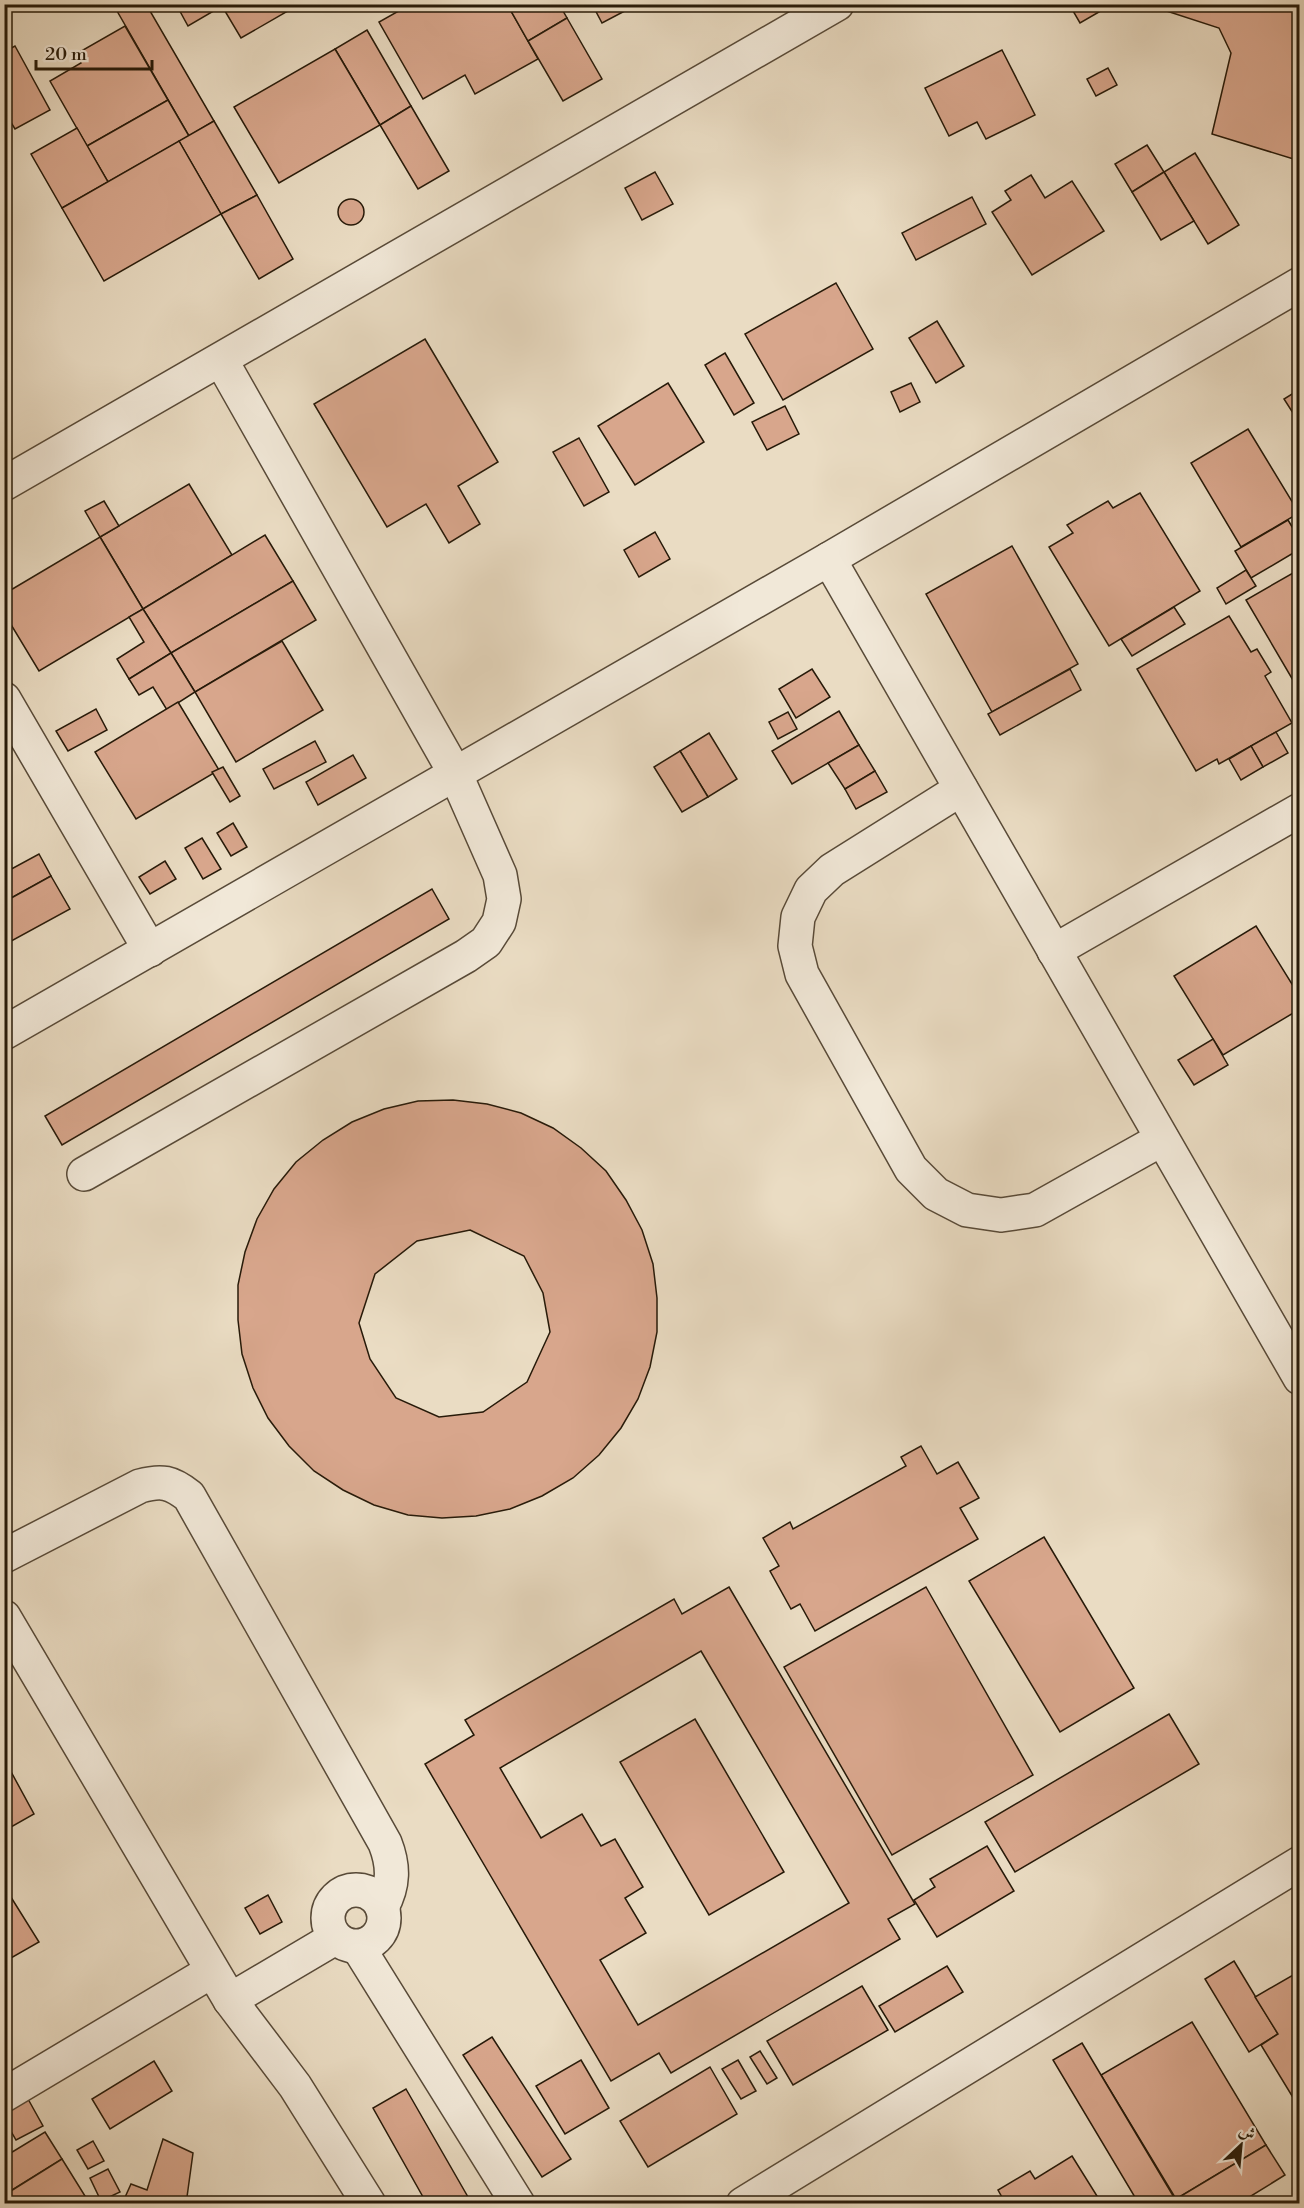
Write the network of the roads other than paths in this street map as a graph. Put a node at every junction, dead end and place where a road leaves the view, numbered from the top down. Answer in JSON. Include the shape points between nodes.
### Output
{"nodes":[{"id":1,"x":837,"y":4,"type":"edge"},
{"id":2,"x":1299,"y":284,"type":"edge"},
{"id":3,"x":221,"y":360,"type":"junction"},
{"id":4,"x":4,"y":484,"type":"edge"},
{"id":5,"x":829,"y":559,"type":"junction"},
{"id":6,"x":4,"y":699,"type":"edge"},
{"id":7,"x":455,"y":773,"type":"junction"},
{"id":8,"x":961,"y":789,"type":"junction"},
{"id":9,"x":1299,"y":810,"type":"edge"},
{"id":10,"x":150,"y":950,"type":"junction"},
{"id":11,"x":1054,"y":951,"type":"junction"},
{"id":12,"x":4,"y":1033,"type":"edge"},
{"id":13,"x":1162,"y":1139,"type":"junction"},
{"id":14,"x":84,"y":1174,"type":"dead end"},
{"id":15,"x":1299,"y":1378,"type":"edge"},
{"id":16,"x":4,"y":1556,"type":"edge"},
{"id":17,"x":4,"y":1617,"type":"edge"},
{"id":18,"x":1299,"y":1863,"type":"edge"},
{"id":19,"x":382,"y":1907,"type":"junction"},
{"id":20,"x":346,"y":1942,"type":"junction"},
{"id":21,"x":212,"y":1971,"type":"junction"},
{"id":22,"x":230,"y":2000,"type":"junction"},
{"id":23,"x":4,"y":2095,"type":"edge"},
{"id":24,"x":369,"y":2204,"type":"edge"},
{"id":25,"x":518,"y":2204,"type":"edge"},
{"id":26,"x":743,"y":2204,"type":"edge"}],
"edges":[{"from":1,"to":3,"type":"street"},
{"from":2,"to":5,"type":"street"},
{"from":3,"to":4,"type":"street"},
{"from":3,"to":7,"type":"street"},
{"from":5,"to":7,"type":"street"},
{"from":5,"to":8,"type":"street"},
{"from":6,"to":10,"type":"street"},
{"from":7,"to":10,"type":"street"},
{"from":7,"to":14,"type":"street","via":[[500,875],[504,899],[499,922],[486,942]]},
{"from":8,"to":11,"type":"street"},
{"from":8,"to":13,"type":"street","via":[[832,870],[811,890],[798,917],[795,946],[802,974],[911,1169],[936,1194],[967,1210],[1001,1215],[1035,1210]]},
{"from":9,"to":11,"type":"street"},
{"from":10,"to":12,"type":"street"},
{"from":11,"to":13,"type":"street"},
{"from":13,"to":15,"type":"street"},
{"from":16,"to":19,"type":"street","via":[[140,1486],[157,1481],[175,1485],[189,1496],[385,1843],[392,1869]]},
{"from":17,"to":21,"type":"street"},
{"from":18,"to":26,"type":"street"},
{"from":19,"to":20,"type":"street","via":[[385,1918],[377,1937],[368,1944]]},
{"from":19,"to":20,"type":"street","via":[[364,1891],[340,1894],[331,1903],[328,1927]]},
{"from":20,"to":22,"type":"street"},
{"from":20,"to":25,"type":"street"},
{"from":21,"to":22,"type":"street"},
{"from":21,"to":23,"type":"street"},
{"from":22,"to":24,"type":"street","via":[[295,2086]]}]}
